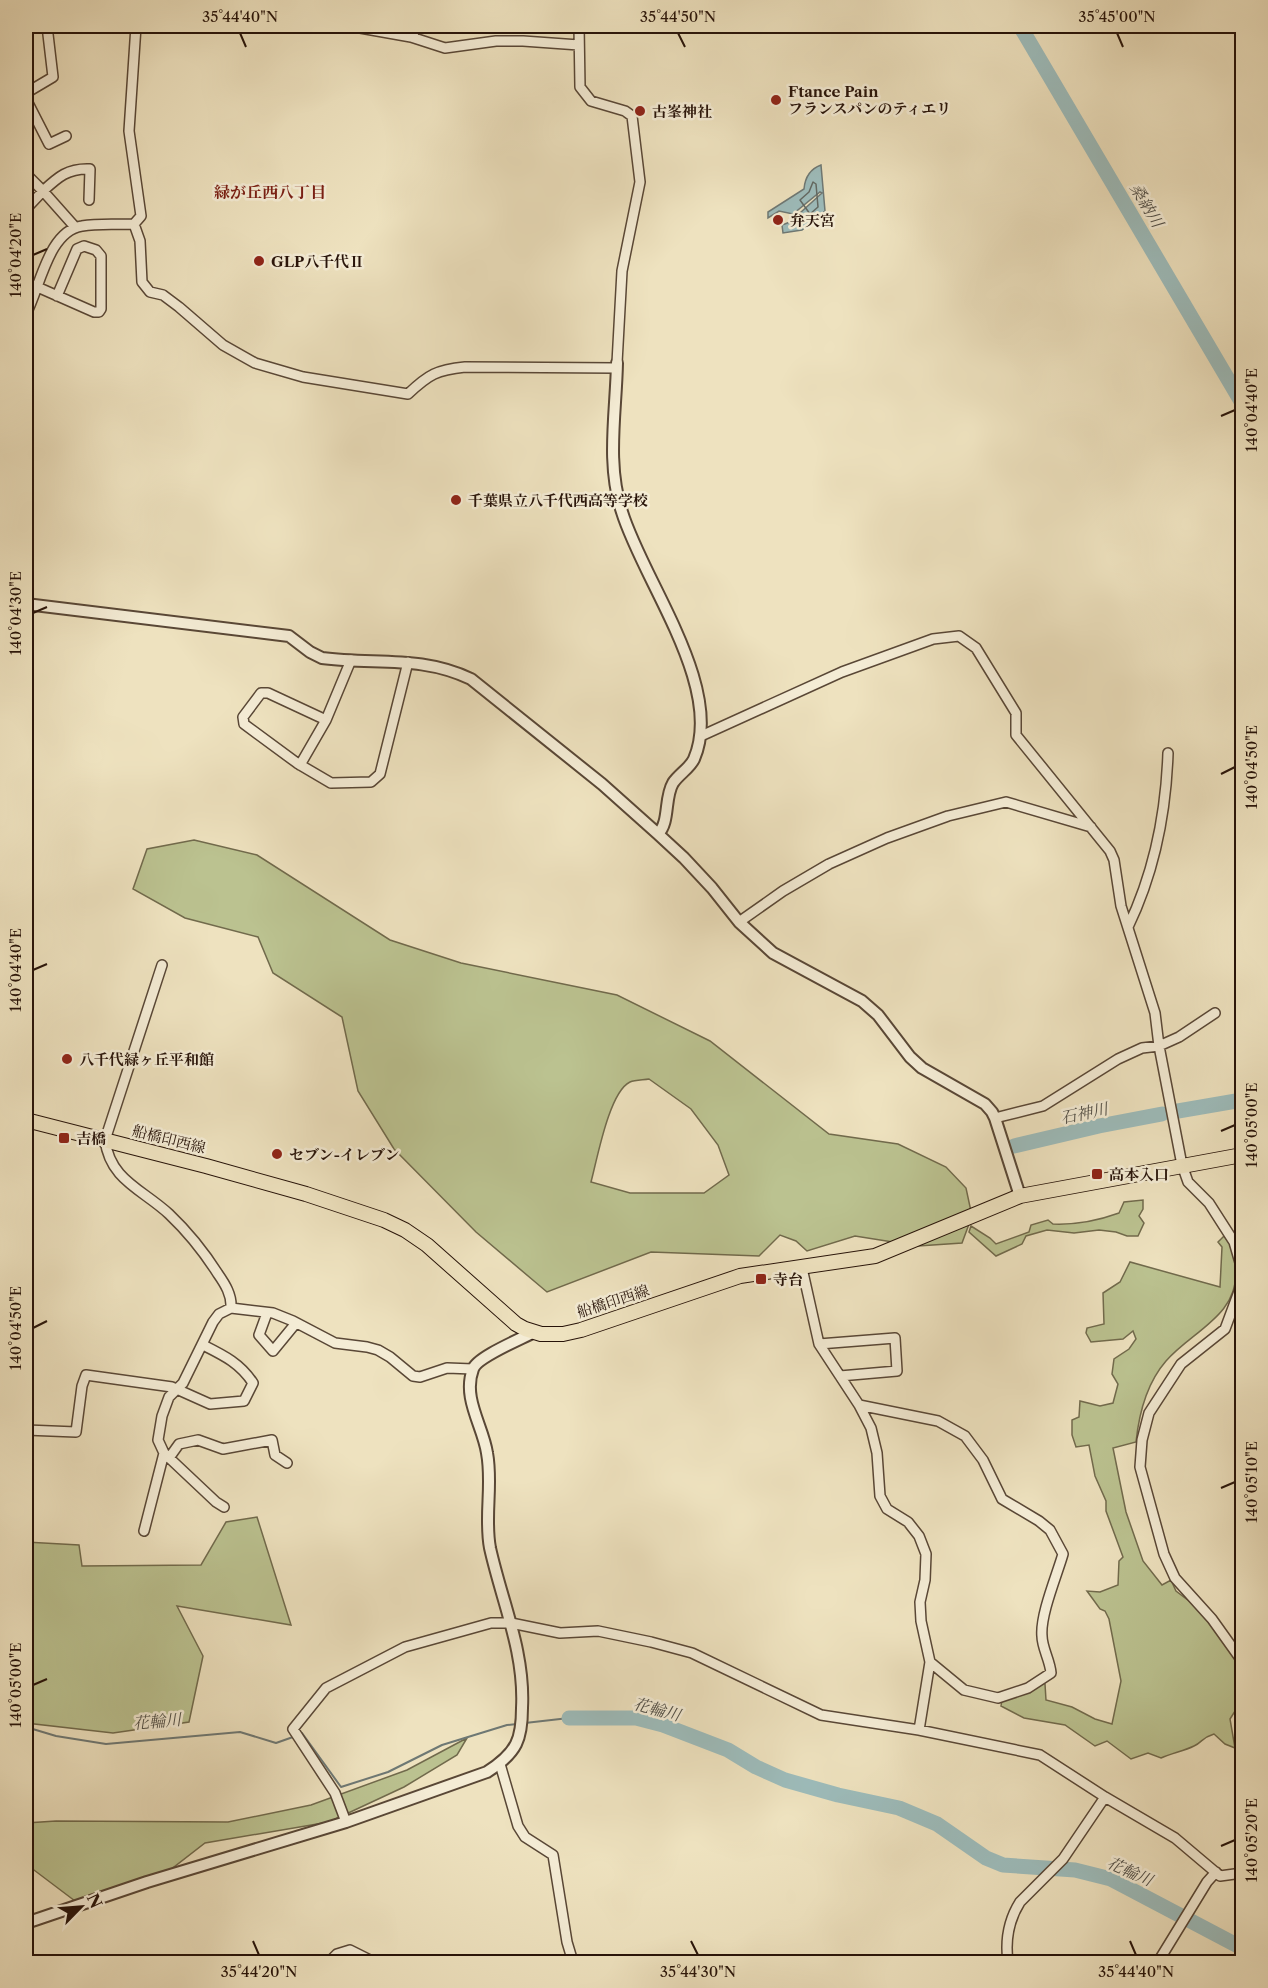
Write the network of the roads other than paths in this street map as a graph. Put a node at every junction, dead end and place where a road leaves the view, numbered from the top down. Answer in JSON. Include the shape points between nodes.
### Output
{"nodes":[{"id":1,"x":31,"y":26,"type":"edge"},
{"id":2,"x":47,"y":26,"type":"edge"},
{"id":3,"x":135,"y":26,"type":"edge"},
{"id":4,"x":349,"y":26,"type":"edge"},
{"id":5,"x":418,"y":26,"type":"edge"},
{"id":6,"x":579,"y":26,"type":"edge"},
{"id":7,"x":26,"y":27,"type":"edge"},
{"id":8,"x":411,"y":37,"type":"junction"},
{"id":9,"x":579,"y":45,"type":"junction"},
{"id":10,"x":26,"y":93,"type":"edge"},
{"id":11,"x":26,"y":99,"type":"edge"},
{"id":12,"x":66,"y":136,"type":"dead end"},
{"id":13,"x":26,"y":174,"type":"edge"},
{"id":14,"x":43,"y":192,"type":"junction"},
{"id":15,"x":89,"y":200,"type":"dead end"},
{"id":16,"x":26,"y":209,"type":"edge"},
{"id":17,"x":134,"y":224,"type":"junction"},
{"id":18,"x":75,"y":227,"type":"junction"},
{"id":19,"x":26,"y":282,"type":"edge"},
{"id":20,"x":38,"y":288,"type":"junction"},
{"id":21,"x":57,"y":296,"type":"junction"},
{"id":22,"x":26,"y":314,"type":"edge"},
{"id":23,"x":616,"y":366,"type":"junction"},
{"id":24,"x":26,"y":604,"type":"edge"},
{"id":25,"x":351,"y":660,"type":"junction"},
{"id":26,"x":408,"y":662,"type":"junction"},
{"id":27,"x":326,"y":720,"type":"junction"},
{"id":28,"x":701,"y":736,"type":"junction"},
{"id":29,"x":1168,"y":753,"type":"dead end"},
{"id":30,"x":300,"y":765,"type":"junction"},
{"id":31,"x":1091,"y":827,"type":"junction"},
{"id":32,"x":658,"y":834,"type":"junction"},
{"id":33,"x":739,"y":922,"type":"junction"},
{"id":34,"x":1128,"y":927,"type":"junction"},
{"id":35,"x":162,"y":964,"type":"dead end"},
{"id":36,"x":1215,"y":1013,"type":"dead end"},
{"id":37,"x":1159,"y":1046,"type":"junction"},
{"id":38,"x":995,"y":1118,"type":"junction"},
{"id":39,"x":26,"y":1120,"type":"edge"},
{"id":40,"x":105,"y":1140,"type":"junction"},
{"id":41,"x":1242,"y":1155,"type":"edge"},
{"id":42,"x":1182,"y":1165,"type":"junction"},
{"id":43,"x":1020,"y":1196,"type":"junction"},
{"id":44,"x":802,"y":1268,"type":"junction"},
{"id":45,"x":231,"y":1308,"type":"junction"},
{"id":46,"x":267,"y":1313,"type":"junction"},
{"id":47,"x":296,"y":1323,"type":"junction"},
{"id":48,"x":534,"y":1332,"type":"junction"},
{"id":49,"x":819,"y":1344,"type":"junction"},
{"id":50,"x":202,"y":1345,"type":"junction"},
{"id":51,"x":473,"y":1369,"type":"junction"},
{"id":52,"x":840,"y":1376,"type":"junction"},
{"id":53,"x":177,"y":1389,"type":"junction"},
{"id":54,"x":859,"y":1405,"type":"junction"},
{"id":55,"x":26,"y":1430,"type":"edge"},
{"id":56,"x":167,"y":1455,"type":"junction"},
{"id":57,"x":287,"y":1463,"type":"dead end"},
{"id":58,"x":224,"y":1507,"type":"dead end"},
{"id":59,"x":144,"y":1531,"type":"dead end"},
{"id":60,"x":511,"y":1623,"type":"junction"},
{"id":61,"x":1242,"y":1661,"type":"edge"},
{"id":62,"x":930,"y":1662,"type":"junction"},
{"id":63,"x":919,"y":1730,"type":"junction"},
{"id":64,"x":500,"y":1764,"type":"junction"},
{"id":65,"x":1105,"y":1797,"type":"junction"},
{"id":66,"x":346,"y":1822,"type":"junction"},
{"id":67,"x":1216,"y":1872,"type":"junction"},
{"id":68,"x":1242,"y":1873,"type":"edge"},
{"id":69,"x":26,"y":1923,"type":"edge"},
{"id":70,"x":329,"y":1962,"type":"edge"},
{"id":71,"x":374,"y":1962,"type":"edge"},
{"id":72,"x":573,"y":1962,"type":"edge"},
{"id":73,"x":1008,"y":1962,"type":"edge"},
{"id":74,"x":1158,"y":1962,"type":"edge"}],
"edges":[{"from":1,"to":7,"type":"street"},
{"from":2,"to":10,"type":"street","via":[[53,77]]},
{"from":3,"to":17,"type":"street","via":[[129,130],[141,216]]},
{"from":4,"to":8,"type":"street"},
{"from":5,"to":8,"type":"street"},
{"from":6,"to":9,"type":"street"},
{"from":8,"to":9,"type":"street","via":[[445,48],[523,40]]},
{"from":9,"to":23,"type":"street","via":[[580,87],[591,101],[632,116],[639,171],[638,197],[622,271]]},
{"from":11,"to":12,"type":"street","via":[[50,144]]},
{"from":13,"to":14,"type":"street"},
{"from":14,"to":15,"type":"street","via":[[57,178],[76,168],[90,169]]},
{"from":14,"to":16,"type":"street"},
{"from":14,"to":18,"type":"street"},
{"from":17,"to":18,"type":"street"},
{"from":17,"to":23,"type":"street","via":[[140,241],[142,282],[150,292],[163,295],[223,345],[255,363],[303,377],[408,394],[441,369]]},
{"from":18,"to":20,"type":"street","via":[[53,248]]},
{"from":19,"to":20,"type":"street"},
{"from":20,"to":21,"type":"street"},
{"from":20,"to":22,"type":"street"},
{"from":21,"to":21,"type":"street","via":[[99,312],[101,256],[96,250],[84,246],[77,249]]},
{"from":23,"to":28,"type":"street","via":[[614,483],[631,535],[684,649],[700,700]]},
{"from":24,"to":25,"type":"street","via":[[289,636],[322,658]]},
{"from":25,"to":26,"type":"street"},
{"from":25,"to":27,"type":"street"},
{"from":26,"to":30,"type":"street","via":[[380,774],[371,782],[331,783]]},
{"from":26,"to":32,"type":"street","via":[[455,672],[484,688]]},
{"from":27,"to":30,"type":"street"},
{"from":27,"to":30,"type":"street","via":[[268,693],[261,693],[243,717],[244,724]]},
{"from":28,"to":31,"type":"street","via":[[842,672],[933,639],[960,636],[976,648],[1016,713],[1016,735]]},
{"from":28,"to":32,"type":"street","via":[[694,760],[670,791],[663,828]]},
{"from":29,"to":34,"type":"street","via":[[1167,785],[1149,876]]},
{"from":31,"to":33,"type":"street","via":[[1006,802],[948,816],[829,864]]},
{"from":31,"to":34,"type":"street","via":[[1114,860]]},
{"from":32,"to":33,"type":"street","via":[[705,880]]},
{"from":33,"to":38,"type":"street","via":[[773,953],[862,1001],[922,1068],[985,1104]]},
{"from":34,"to":37,"type":"street","via":[[1155,1013]]},
{"from":35,"to":40,"type":"street"},
{"from":36,"to":37,"type":"street"},
{"from":37,"to":38,"type":"street","via":[[1142,1048],[1118,1059],[1043,1106]]},
{"from":37,"to":42,"type":"street"},
{"from":38,"to":43,"type":"street"},
{"from":39,"to":40,"type":"main road","name":"船橋印西線"},
{"from":40,"to":45,"type":"street","via":[[113,1167],[169,1214],[211,1263],[225,1286]]},
{"from":40,"to":48,"type":"main road","name":"船橋印西線","via":[[306,1194],[384,1220],[427,1245],[516,1324]]},
{"from":41,"to":42,"type":"main road","name":"船橋印西線"},
{"from":42,"to":43,"type":"main road","name":"船橋印西線"},
{"from":42,"to":61,"type":"street","via":[[1188,1182],[1209,1203],[1234,1242],[1241,1266],[1241,1286],[1225,1329],[1181,1364],[1149,1413],[1140,1467],[1164,1554],[1175,1578],[1212,1619]]},
{"from":43,"to":44,"type":"main road","name":"船橋印西線","via":[[875,1256]]},
{"from":44,"to":48,"type":"main road","name":"船橋印西線","via":[[721,1281],[580,1330],[563,1334]]},
{"from":44,"to":49,"type":"street"},
{"from":45,"to":46,"type":"street"},
{"from":45,"to":50,"type":"street","via":[[219,1314]]},
{"from":46,"to":47,"type":"street"},
{"from":46,"to":47,"type":"street","via":[[260,1335],[273,1351]]},
{"from":47,"to":51,"type":"street","via":[[335,1343],[378,1350],[413,1376],[447,1368]]},
{"from":48,"to":51,"type":"street","via":[[484,1357]]},
{"from":49,"to":52,"type":"street"},
{"from":49,"to":52,"type":"street","via":[[895,1338],[897,1371]]},
{"from":50,"to":53,"type":"street"},
{"from":50,"to":53,"type":"street","via":[[234,1361],[246,1372],[253,1383],[244,1401],[210,1404]]},
{"from":51,"to":60,"type":"street","via":[[472,1405],[487,1452],[490,1480],[487,1529]]},
{"from":52,"to":54,"type":"street"},
{"from":53,"to":55,"type":"street","via":[[86,1375],[76,1432]]},
{"from":53,"to":56,"type":"street","via":[[169,1397],[158,1440]]},
{"from":54,"to":62,"type":"street","via":[[871,1428],[877,1453],[880,1496],[887,1509],[908,1522],[926,1554],[920,1602]]},
{"from":54,"to":62,"type":"street","via":[[938,1420],[965,1437],[983,1460],[1002,1499],[1050,1530],[1063,1554],[1042,1636],[1051,1672],[1041,1681],[998,1698],[964,1690]]},
{"from":56,"to":57,"type":"street","via":[[179,1444],[198,1440],[222,1449],[272,1440],[275,1455]]},
{"from":56,"to":58,"type":"street"},
{"from":56,"to":59,"type":"street"},
{"from":60,"to":63,"type":"street","via":[[560,1633],[598,1631],[651,1642],[692,1653],[822,1715]]},
{"from":60,"to":64,"type":"street","via":[[520,1658],[522,1719],[516,1744]]},
{"from":60,"to":66,"type":"street","via":[[491,1623],[405,1647],[326,1688],[293,1729],[335,1793]]},
{"from":62,"to":63,"type":"street"},
{"from":63,"to":65,"type":"street","via":[[1040,1755]]},
{"from":64,"to":66,"type":"street"},
{"from":64,"to":72,"type":"street","via":[[518,1826],[525,1837],[553,1855]]},
{"from":65,"to":67,"type":"street","via":[[1175,1839]]},
{"from":65,"to":73,"type":"street","via":[[1064,1859],[1020,1902],[1010,1919]]},
{"from":66,"to":69,"type":"street"},
{"from":67,"to":68,"type":"street","via":[[1220,1876]]},
{"from":67,"to":74,"type":"street"},
{"from":70,"to":71,"type":"street","via":[[350,1950]]}]}
